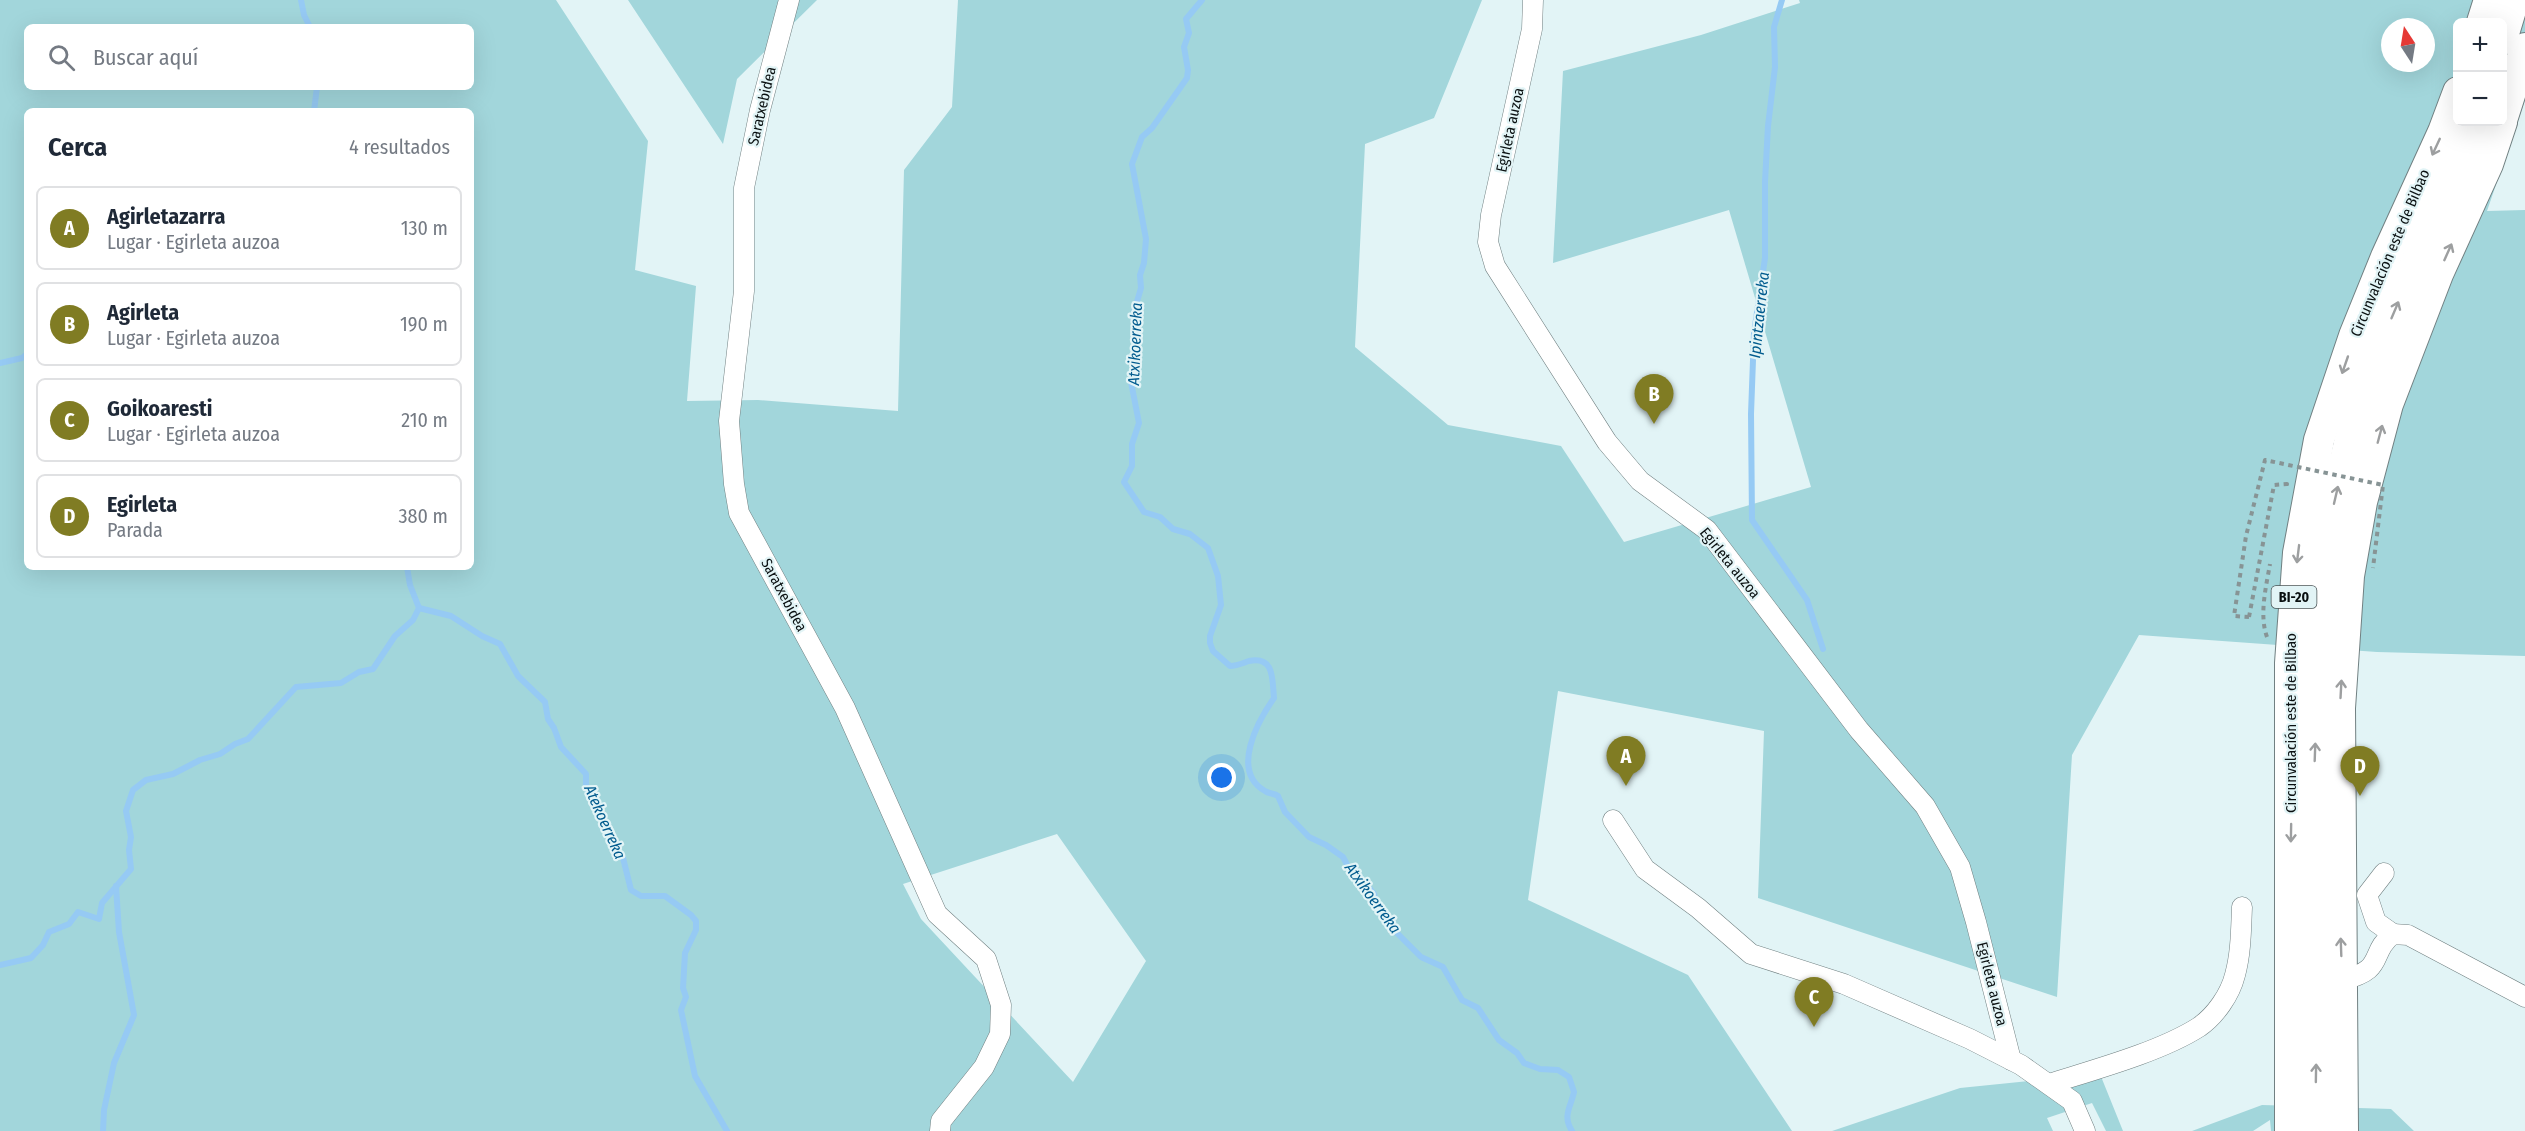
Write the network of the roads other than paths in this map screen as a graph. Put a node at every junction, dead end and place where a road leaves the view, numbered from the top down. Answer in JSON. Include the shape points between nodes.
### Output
{"nodes":[{"id":1,"x":789,"y":0,"type":"edge"},
{"id":2,"x":1533,"y":0,"type":"edge"},
{"id":3,"x":2489,"y":0,"type":"edge"},
{"id":4,"x":2514,"y":0,"type":"edge"},
{"id":5,"x":2483,"y":18,"type":"edge"},
{"id":6,"x":2507,"y":23,"type":"edge"},
{"id":7,"x":2525,"y":48,"type":"edge"},
{"id":8,"x":2453,"y":103,"type":"edge"},
{"id":9,"x":2507,"y":105,"type":"edge"},
{"id":10,"x":2475,"y":126,"type":"edge"},
{"id":11,"x":2500,"y":126,"type":"edge"},
{"id":12,"x":1613,"y":820,"type":"dead end"},
{"id":13,"x":2375,"y":871,"type":"dead end"},
{"id":14,"x":2242,"y":907,"type":"dead end"},
{"id":15,"x":2393,"y":934,"type":"junction"},
{"id":16,"x":2342,"y":980,"type":"junction"},
{"id":17,"x":2525,"y":998,"type":"edge"},
{"id":18,"x":2011,"y":1060,"type":"junction"},
{"id":19,"x":2049,"y":1084,"type":"junction"},
{"id":20,"x":940,"y":1131,"type":"edge"},
{"id":21,"x":2085,"y":1131,"type":"edge"},
{"id":22,"x":2290,"y":1131,"type":"edge"},
{"id":23,"x":2314,"y":1131,"type":"edge"},
{"id":24,"x":2343,"y":1131,"type":"edge"}],
"edges":[{"from":1,"to":20,"type":"street","name":"Saratxebidea","via":[[759,110],[744,188],[744,291],[729,421],[734,484],[739,513],[845,708],[937,914],[986,959],[1001,1005],[1000,1034],[984,1067],[941,1121]]},
{"from":2,"to":18,"type":"street","name":"Egirleta auzoa","via":[[1532,29],[1491,215],[1488,242],[1495,266],[1607,442],[1640,481],[1707,530],[1859,730],[1925,806],[1960,867]]},
{"from":3,"to":5,"type":"main road"},
{"from":4,"to":6,"type":"main road"},
{"from":7,"to":9,"type":"main road"},
{"from":8,"to":22,"type":"main road","name":"Circunvalación este de Bilbao","number":"BI-20","one_way":true,"via":[[2354,336],[2319,440],[2298,553],[2290,663]]},
{"from":23,"to":10,"type":"main road","name":"Circunvalación este de Bilbao","number":"BI-20","one_way":true,"via":[[2317,632],[2327,537],[2368,379]]},
{"from":16,"to":11,"type":"main road","one_way":true,"via":[[2340,708],[2349,576],[2362,502],[2388,404]]},
{"from":12,"to":18,"type":"street","name":"Egirleta auzoa","via":[[1645,869],[1751,954],[1844,984]]},
{"from":13,"to":15,"type":"street","via":[[2367,895],[2376,922]]},
{"from":14,"to":19,"type":"street","via":[[2235,976],[2212,1016],[2169,1042]]},
{"from":15,"to":16,"type":"street","via":[[2383,941],[2380,954],[2366,972]]},
{"from":15,"to":17,"type":"street","via":[[2408,935]]},
{"from":16,"to":24,"type":"main road"},
{"from":18,"to":19,"type":"street","name":"Egirleta auzoa"},
{"from":19,"to":21,"type":"street","name":"Egirleta auzoa","via":[[2072,1101]]}]}
